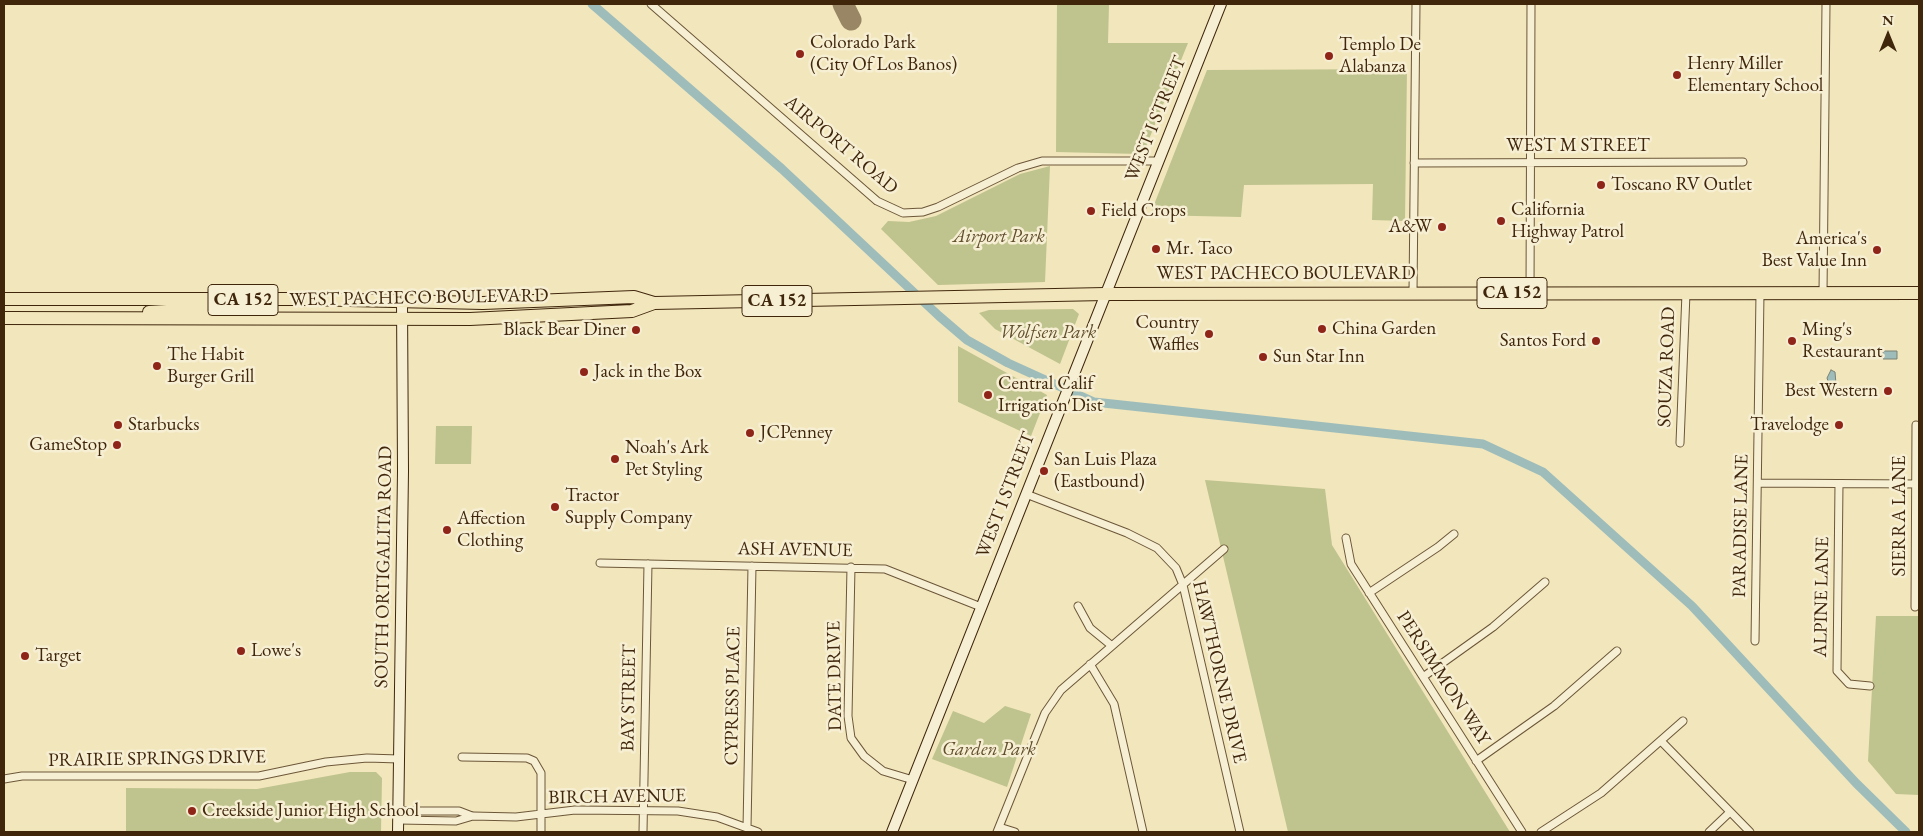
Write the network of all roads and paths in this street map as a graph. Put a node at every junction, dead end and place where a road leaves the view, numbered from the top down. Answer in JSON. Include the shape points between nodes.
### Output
{"nodes":[{"id":1,"x":651,"y":4,"type":"edge"},
{"id":2,"x":1221,"y":4,"type":"edge"},
{"id":3,"x":1416,"y":4,"type":"edge"},
{"id":4,"x":1531,"y":4,"type":"edge"},
{"id":5,"x":1826,"y":4,"type":"edge"},
{"id":6,"x":1158,"y":161,"type":"junction"},
{"id":7,"x":1414,"y":162,"type":"junction"},
{"id":8,"x":1529,"y":162,"type":"junction"},
{"id":9,"x":1743,"y":162,"type":"dead end"},
{"id":10,"x":1413,"y":292,"type":"junction"},
{"id":11,"x":1530,"y":293,"type":"junction"},
{"id":12,"x":1686,"y":293,"type":"junction"},
{"id":13,"x":1760,"y":293,"type":"junction"},
{"id":14,"x":1823,"y":293,"type":"junction"},
{"id":15,"x":1919,"y":293,"type":"edge"},
{"id":16,"x":1105,"y":294,"type":"junction"},
{"id":17,"x":4,"y":300,"type":"edge"},
{"id":18,"x":259,"y":300,"type":"junction"},
{"id":19,"x":402,"y":301,"type":"junction"},
{"id":20,"x":654,"y":303,"type":"junction"},
{"id":21,"x":4,"y":318,"type":"edge"},
{"id":22,"x":104,"y":318,"type":"junction"},
{"id":23,"x":403,"y":319,"type":"junction"},
{"id":24,"x":1916,"y":425,"type":"dead end"},
{"id":25,"x":1680,"y":443,"type":"dead end"},
{"id":26,"x":1758,"y":483,"type":"junction"},
{"id":27,"x":1839,"y":484,"type":"junction"},
{"id":28,"x":1918,"y":484,"type":"edge"},
{"id":29,"x":1026,"y":494,"type":"junction"},
{"id":30,"x":1454,"y":534,"type":"dead end"},
{"id":31,"x":1346,"y":538,"type":"dead end"},
{"id":32,"x":1224,"y":549,"type":"dead end"},
{"id":33,"x":600,"y":563,"type":"dead end"},
{"id":34,"x":648,"y":564,"type":"junction"},
{"id":35,"x":752,"y":566,"type":"junction"},
{"id":36,"x":851,"y":567,"type":"junction"},
{"id":37,"x":1545,"y":582,"type":"dead end"},
{"id":38,"x":1183,"y":584,"type":"junction"},
{"id":39,"x":1369,"y":593,"type":"junction"},
{"id":40,"x":1078,"y":606,"type":"dead end"},
{"id":41,"x":981,"y":607,"type":"junction"},
{"id":42,"x":1915,"y":607,"type":"dead end"},
{"id":43,"x":1755,"y":640,"type":"dead end"},
{"id":44,"x":1112,"y":646,"type":"junction"},
{"id":45,"x":1616,"y":650,"type":"dead end"},
{"id":46,"x":1090,"y":664,"type":"junction"},
{"id":47,"x":1423,"y":677,"type":"junction"},
{"id":48,"x":1870,"y":686,"type":"dead end"},
{"id":49,"x":1683,"y":721,"type":"dead end"},
{"id":50,"x":1661,"y":741,"type":"junction"},
{"id":51,"x":462,"y":757,"type":"dead end"},
{"id":52,"x":399,"y":759,"type":"junction"},
{"id":53,"x":1476,"y":761,"type":"junction"},
{"id":54,"x":4,"y":778,"type":"edge"},
{"id":55,"x":913,"y":780,"type":"junction"},
{"id":56,"x":643,"y":810,"type":"junction"},
{"id":57,"x":1730,"y":812,"type":"junction"},
{"id":58,"x":541,"y":814,"type":"junction"},
{"id":59,"x":398,"y":816,"type":"junction"},
{"id":60,"x":747,"y":828,"type":"junction"},
{"id":61,"x":998,"y":830,"type":"edge"},
{"id":62,"x":398,"y":832,"type":"edge"},
{"id":63,"x":541,"y":832,"type":"edge"},
{"id":64,"x":643,"y":832,"type":"edge"},
{"id":65,"x":758,"y":832,"type":"edge"},
{"id":66,"x":892,"y":832,"type":"edge"},
{"id":67,"x":1015,"y":832,"type":"edge"},
{"id":68,"x":1143,"y":832,"type":"edge"},
{"id":69,"x":1240,"y":832,"type":"edge"},
{"id":70,"x":1522,"y":832,"type":"edge"},
{"id":71,"x":1541,"y":832,"type":"edge"},
{"id":72,"x":1709,"y":832,"type":"edge"},
{"id":73,"x":1750,"y":832,"type":"edge"}],
"edges":[{"from":1,"to":6,"type":"street","name":"AIRPORT ROAD","via":[[877,201],[903,213],[938,207],[1018,168],[1042,161]]},
{"from":2,"to":6,"type":"street","name":"WEST I STREET"},
{"from":3,"to":7,"type":"street"},
{"from":4,"to":8,"type":"street"},
{"from":5,"to":14,"type":"street"},
{"from":6,"to":16,"type":"street","name":"WEST I STREET"},
{"from":7,"to":8,"type":"street","name":"WEST M STREET"},
{"from":7,"to":10,"type":"street"},
{"from":8,"to":9,"type":"street","name":"WEST M STREET"},
{"from":8,"to":11,"type":"street"},
{"from":10,"to":11,"type":"highway","name":"WEST PACHECO BOULEVARD","number":"CA 152"},
{"from":10,"to":16,"type":"highway","name":"WEST PACHECO BOULEVARD","number":"CA 152"},
{"from":11,"to":12,"type":"highway","name":"WEST PACHECO BOULEVARD","number":"CA 152"},
{"from":12,"to":13,"type":"highway","name":"WEST PACHECO BOULEVARD","number":"CA 152"},
{"from":12,"to":25,"type":"street","name":"SOUZA ROAD"},
{"from":13,"to":14,"type":"highway","name":"WEST PACHECO BOULEVARD","number":"CA 152"},
{"from":13,"to":26,"type":"street","name":"PARADISE LANE"},
{"from":14,"to":15,"type":"highway","name":"WEST PACHECO BOULEVARD","number":"CA 152"},
{"from":16,"to":20,"type":"highway","name":"WEST PACHECO BOULEVARD","number":"CA 152"},
{"from":16,"to":29,"type":"street","name":"WEST I STREET"},
{"from":17,"to":18,"type":"highway","name":"WEST PACHECO BOULEVARD","number":"CA 152"},
{"from":18,"to":19,"type":"highway","name":"WEST PACHECO BOULEVARD","number":"CA 152"},
{"from":18,"to":22,"type":"highway","via":[[254,307],[166,310]]},
{"from":19,"to":20,"type":"highway","name":"WEST PACHECO BOULEVARD","number":"CA 152","via":[[503,303],[634,297]]},
{"from":19,"to":23,"type":"street","name":"SOUTH ORTIGALITA ROAD"},
{"from":20,"to":23,"type":"highway","name":"WEST PACHECO BOULEVARD","number":"CA 152","via":[[632,311]]},
{"from":21,"to":22,"type":"highway","name":"WEST PACHECO BOULEVARD","number":"CA 152"},
{"from":22,"to":23,"type":"highway","name":"WEST PACHECO BOULEVARD","number":"CA 152"},
{"from":23,"to":52,"type":"street","name":"SOUTH ORTIGALITA ROAD"},
{"from":24,"to":28,"type":"street","name":"SIERRA LANE"},
{"from":26,"to":27,"type":"street"},
{"from":26,"to":43,"type":"street","name":"PARADISE LANE"},
{"from":27,"to":28,"type":"street"},
{"from":27,"to":48,"type":"street","name":"ALPINE LANE","via":[[1837,671],[1848,684]]},
{"from":28,"to":42,"type":"street","name":"SIERRA LANE"},
{"from":29,"to":38,"type":"street","name":"HAWTHORNE DRIVE","via":[[1157,548],[1176,568]]},
{"from":29,"to":41,"type":"street","name":"WEST I STREET"},
{"from":30,"to":39,"type":"street"},
{"from":31,"to":39,"type":"street","name":"PERSIMMON WAY","via":[[1351,564]]},
{"from":32,"to":38,"type":"street"},
{"from":33,"to":34,"type":"street","name":"ASH AVENUE"},
{"from":34,"to":35,"type":"street","name":"ASH AVENUE"},
{"from":34,"to":56,"type":"street","name":"BAY STREET"},
{"from":35,"to":36,"type":"street","name":"ASH AVENUE"},
{"from":35,"to":60,"type":"street","name":"CYPRESS PLACE"},
{"from":36,"to":41,"type":"street","name":"ASH AVENUE","via":[[885,569]]},
{"from":36,"to":55,"type":"street","name":"DATE DRIVE","via":[[848,716],[851,738],[864,756],[883,771]]},
{"from":37,"to":47,"type":"street","via":[[1494,627]]},
{"from":38,"to":44,"type":"street"},
{"from":38,"to":69,"type":"street","name":"HAWTHORNE DRIVE"},
{"from":39,"to":47,"type":"street","name":"PERSIMMON WAY"},
{"from":40,"to":44,"type":"street","via":[[1090,628]]},
{"from":41,"to":55,"type":"street","name":"WEST I STREET"},
{"from":44,"to":46,"type":"street"},
{"from":45,"to":53,"type":"street","via":[[1554,706]]},
{"from":46,"to":61,"type":"street","via":[[1061,690],[1044,713]]},
{"from":46,"to":68,"type":"street","via":[[1114,704]]},
{"from":47,"to":53,"type":"street","name":"PERSIMMON WAY"},
{"from":49,"to":50,"type":"street"},
{"from":50,"to":57,"type":"street"},
{"from":50,"to":71,"type":"street","via":[[1601,793]]},
{"from":51,"to":58,"type":"street","via":[[527,758],[536,763],[541,773]]},
{"from":52,"to":54,"type":"street","name":"PRAIRIE SPRINGS DRIVE","via":[[326,762],[259,776]]},
{"from":52,"to":59,"type":"street","name":"SOUTH ORTIGALITA ROAD"},
{"from":53,"to":70,"type":"street","name":"PERSIMMON WAY"},
{"from":55,"to":66,"type":"street","name":"WEST I STREET"},
{"from":56,"to":58,"type":"street","name":"BIRCH AVENUE","via":[[575,810]]},
{"from":56,"to":60,"type":"street","name":"BIRCH AVENUE","via":[[702,814]]},
{"from":56,"to":64,"type":"street","name":"BAY STREET"},
{"from":57,"to":72,"type":"street"},
{"from":57,"to":73,"type":"street"},
{"from":58,"to":59,"type":"street","name":"BIRCH AVENUE","via":[[473,816],[456,821]]},
{"from":58,"to":63,"type":"street"},
{"from":59,"to":62,"type":"street","name":"SOUTH ORTIGALITA ROAD"},
{"from":60,"to":65,"type":"street","name":"BIRCH AVENUE"},
{"from":61,"to":67,"type":"street"}]}
